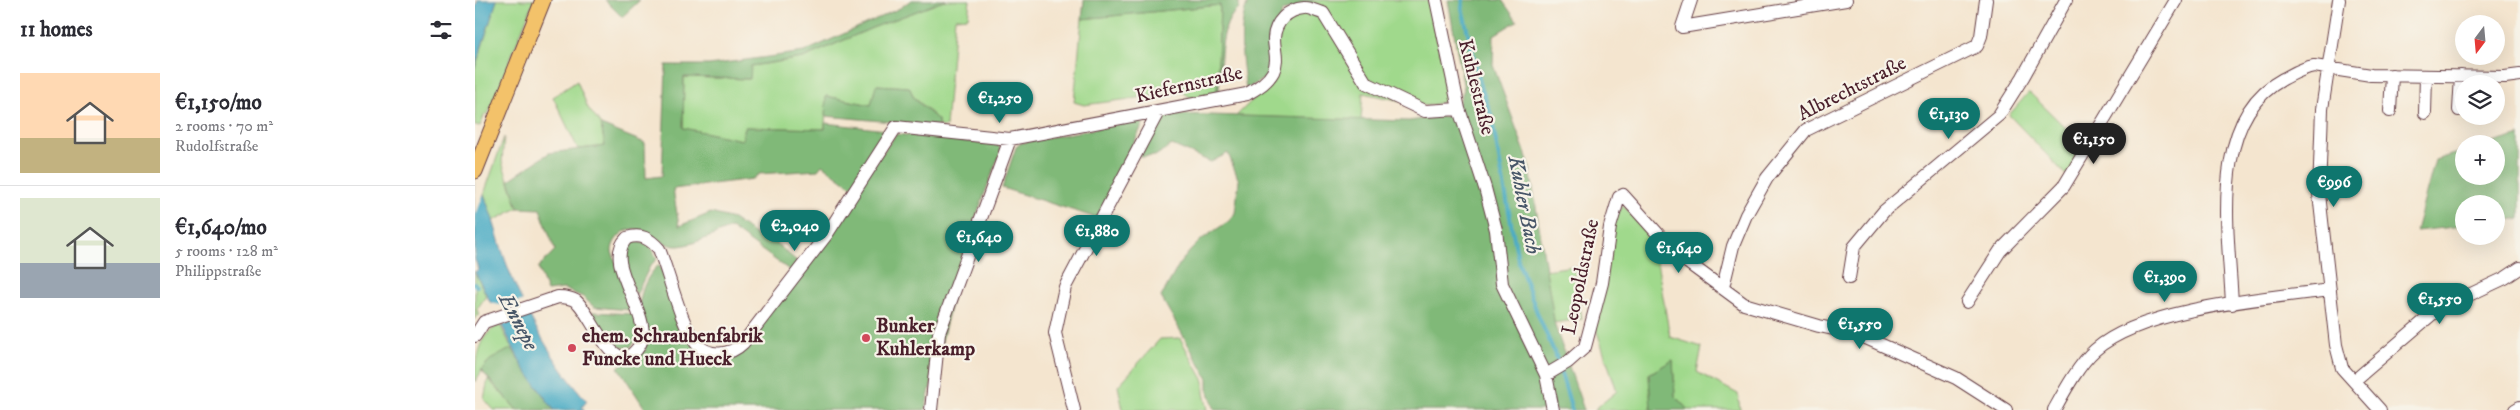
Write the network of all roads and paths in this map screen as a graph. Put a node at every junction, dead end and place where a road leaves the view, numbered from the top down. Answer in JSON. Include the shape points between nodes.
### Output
{"nodes":[{"id":1,"x":543,"y":0,"type":"edge"},
{"id":2,"x":1436,"y":0,"type":"edge"},
{"id":3,"x":1691,"y":0,"type":"edge"},
{"id":4,"x":1846,"y":0,"type":"edge"},
{"id":5,"x":1986,"y":0,"type":"edge"},
{"id":6,"x":2066,"y":0,"type":"edge"},
{"id":7,"x":2176,"y":0,"type":"edge"},
{"id":8,"x":2339,"y":0,"type":"edge"},
{"id":9,"x":2327,"y":68,"type":"junction"},
{"id":10,"x":2392,"y":75,"type":"junction"},
{"id":11,"x":2520,"y":75,"type":"edge"},
{"id":12,"x":2426,"y":76,"type":"junction"},
{"id":13,"x":2455,"y":76,"type":"edge"},
{"id":14,"x":2505,"y":78,"type":"edge"},
{"id":15,"x":1459,"y":110,"type":"junction"},
{"id":16,"x":2390,"y":111,"type":"dead end"},
{"id":17,"x":1158,"y":112,"type":"junction"},
{"id":18,"x":2425,"y":113,"type":"dead end"},
{"id":19,"x":1010,"y":139,"type":"junction"},
{"id":20,"x":477,"y":167,"type":"edge"},
{"id":21,"x":2520,"y":268,"type":"edge"},
{"id":22,"x":1849,"y":278,"type":"dead end"},
{"id":23,"x":1723,"y":287,"type":"junction"},
{"id":24,"x":2330,"y":290,"type":"junction"},
{"id":25,"x":1967,"y":302,"type":"dead end"},
{"id":26,"x":2232,"y":304,"type":"junction"},
{"id":27,"x":475,"y":336,"type":"edge"},
{"id":28,"x":1549,"y":373,"type":"junction"},
{"id":29,"x":2355,"y":380,"type":"junction"},
{"id":30,"x":2520,"y":407,"type":"edge"},
{"id":31,"x":931,"y":410,"type":"edge"},
{"id":32,"x":1074,"y":410,"type":"edge"},
{"id":33,"x":1553,"y":410,"type":"edge"},
{"id":34,"x":2006,"y":410,"type":"edge"},
{"id":35,"x":2054,"y":410,"type":"edge"},
{"id":36,"x":2380,"y":410,"type":"edge"},
{"id":37,"x":2515,"y":410,"type":"edge"}],
"edges":[{"from":1,"to":20,"type":"main road"},
{"from":2,"to":15,"type":"street","name":"Kuhlestraße"},
{"from":3,"to":4,"type":"street","via":[[1682,27]]},
{"from":5,"to":23,"type":"street","name":"Albrechtstraße","via":[[1977,46],[1806,130],[1767,178],[1746,215],[1733,246]]},
{"from":6,"to":22,"type":"street","via":[[1999,115],[1884,211],[1854,247]]},
{"from":7,"to":25,"type":"street","via":[[2064,186],[2000,250]]},
{"from":8,"to":9,"type":"street"},
{"from":9,"to":10,"type":"street"},
{"from":9,"to":24,"type":"street","via":[[2319,194]]},
{"from":9,"to":26,"type":"street","via":[[2305,67],[2270,86],[2251,108],[2235,138],[2228,179]]},
{"from":10,"to":12,"type":"street"},
{"from":10,"to":16,"type":"street"},
{"from":11,"to":14,"type":"street"},
{"from":12,"to":13,"type":"street"},
{"from":12,"to":18,"type":"street"},
{"from":15,"to":17,"type":"street","name":"Kiefernstraße","via":[[1425,111],[1365,83],[1323,13],[1305,8],[1286,14],[1277,26],[1274,38],[1277,56],[1273,72],[1264,84],[1247,94]]},
{"from":15,"to":28,"type":"street","name":"Kuhlestraße","via":[[1494,222],[1502,284]]},
{"from":17,"to":19,"type":"street","name":"Kiefernstraße"},
{"from":17,"to":32,"type":"street","via":[[1065,287],[1055,332]]},
{"from":19,"to":27,"type":"street","name":"Kiefernstraße","via":[[896,127],[821,242],[743,342],[727,353],[714,354],[695,342],[659,249],[639,235],[627,238],[620,254],[641,323],[641,342],[630,355],[623,358],[615,355],[584,309],[575,300],[558,297],[485,322]]},
{"from":19,"to":31,"type":"street","via":[[939,333]]},
{"from":21,"to":29,"type":"street","via":[[2437,310]]},
{"from":23,"to":28,"type":"street","name":"Leopoldstraße","via":[[1676,254],[1623,195],[1619,197],[1610,227],[1602,283],[1585,346],[1568,362]]},
{"from":23,"to":34,"type":"street","via":[[1744,304],[1857,334],[1900,352],[1956,378]]},
{"from":24,"to":26,"type":"street"},
{"from":24,"to":29,"type":"street","via":[[2342,368]]},
{"from":26,"to":35,"type":"street","via":[[2153,319],[2121,333],[2095,350],[2066,388]]},
{"from":28,"to":33,"type":"street","name":"Kuhlestraße"},
{"from":29,"to":36,"type":"street"},
{"from":30,"to":37,"type":"street"}]}
